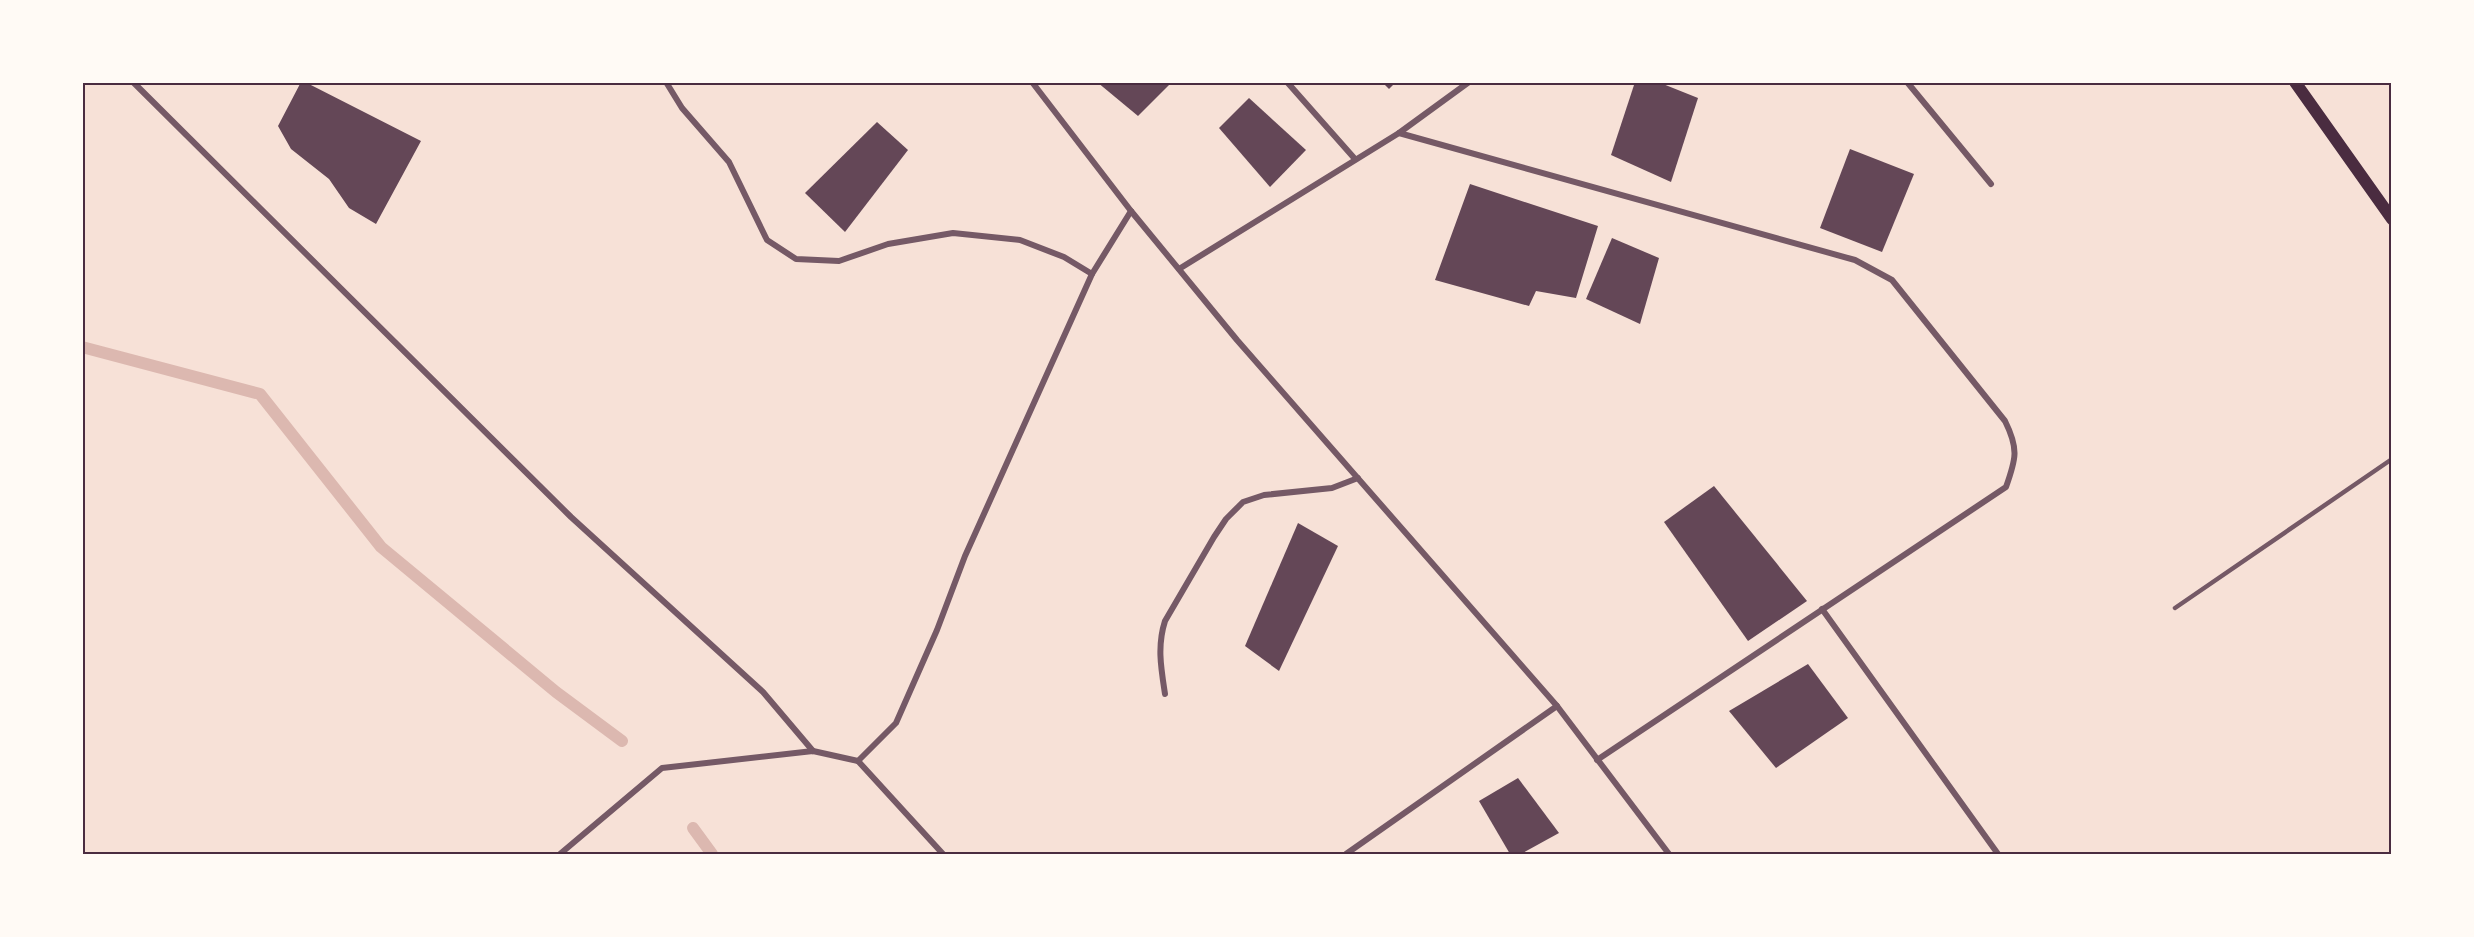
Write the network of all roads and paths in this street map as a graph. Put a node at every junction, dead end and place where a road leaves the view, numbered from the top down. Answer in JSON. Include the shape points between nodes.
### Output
{"nodes":[{"id":1,"x":133,"y":82,"type":"edge"},
{"id":2,"x":666,"y":82,"type":"edge"},
{"id":3,"x":1032,"y":82,"type":"edge"},
{"id":4,"x":1287,"y":82,"type":"edge"},
{"id":5,"x":1469,"y":82,"type":"edge"},
{"id":6,"x":1907,"y":82,"type":"edge"},
{"id":7,"x":2295,"y":82,"type":"edge"},
{"id":8,"x":1398,"y":133,"type":"junction"},
{"id":9,"x":1355,"y":159,"type":"junction"},
{"id":10,"x":1991,"y":184,"type":"dead end"},
{"id":11,"x":1131,"y":211,"type":"junction"},
{"id":12,"x":2391,"y":219,"type":"edge"},
{"id":13,"x":1179,"y":269,"type":"junction"},
{"id":14,"x":1092,"y":274,"type":"junction"},
{"id":15,"x":2391,"y":459,"type":"edge"},
{"id":16,"x":1358,"y":478,"type":"junction"},
{"id":17,"x":2175,"y":608,"type":"dead end"},
{"id":18,"x":1822,"y":609,"type":"junction"},
{"id":19,"x":1166,"y":694,"type":"dead end"},
{"id":20,"x":1557,"y":706,"type":"junction"},
{"id":21,"x":813,"y":752,"type":"junction"},
{"id":22,"x":1597,"y":760,"type":"junction"},
{"id":23,"x":858,"y":761,"type":"junction"},
{"id":24,"x":560,"y":855,"type":"edge"},
{"id":25,"x":943,"y":855,"type":"edge"},
{"id":26,"x":1346,"y":855,"type":"edge"},
{"id":27,"x":1669,"y":855,"type":"edge"},
{"id":28,"x":1998,"y":855,"type":"edge"}],
"edges":[{"from":1,"to":21,"type":"street","via":[[571,517],[763,692]]},
{"from":2,"to":14,"type":"street","via":[[682,108],[729,162],[767,240],[796,259],[839,261],[888,244],[953,233],[1020,240],[1064,257]]},
{"from":3,"to":11,"type":"street"},
{"from":4,"to":9,"type":"street"},
{"from":5,"to":8,"type":"street"},
{"from":6,"to":10,"type":"street"},
{"from":7,"to":12,"type":"main road"},
{"from":8,"to":9,"type":"street"},
{"from":8,"to":18,"type":"street","via":[[1845,257],[1892,280],[2005,421],[2015,442],[2015,462],[2006,487]]},
{"from":9,"to":13,"type":"street"},
{"from":11,"to":13,"type":"street"},
{"from":11,"to":14,"type":"street"},
{"from":13,"to":16,"type":"street"},
{"from":14,"to":23,"type":"street","via":[[965,556],[938,630],[896,723]]},
{"from":15,"to":17,"type":"lane"},
{"from":16,"to":19,"type":"street","via":[[1332,488],[1264,495],[1244,502],[1226,519],[1160,636]]},
{"from":16,"to":20,"type":"street"},
{"from":18,"to":22,"type":"street"},
{"from":18,"to":28,"type":"street"},
{"from":20,"to":22,"type":"street"},
{"from":20,"to":26,"type":"street"},
{"from":21,"to":23,"type":"street"},
{"from":21,"to":24,"type":"street","via":[[663,768]]},
{"from":22,"to":27,"type":"street"},
{"from":23,"to":25,"type":"street"}]}
